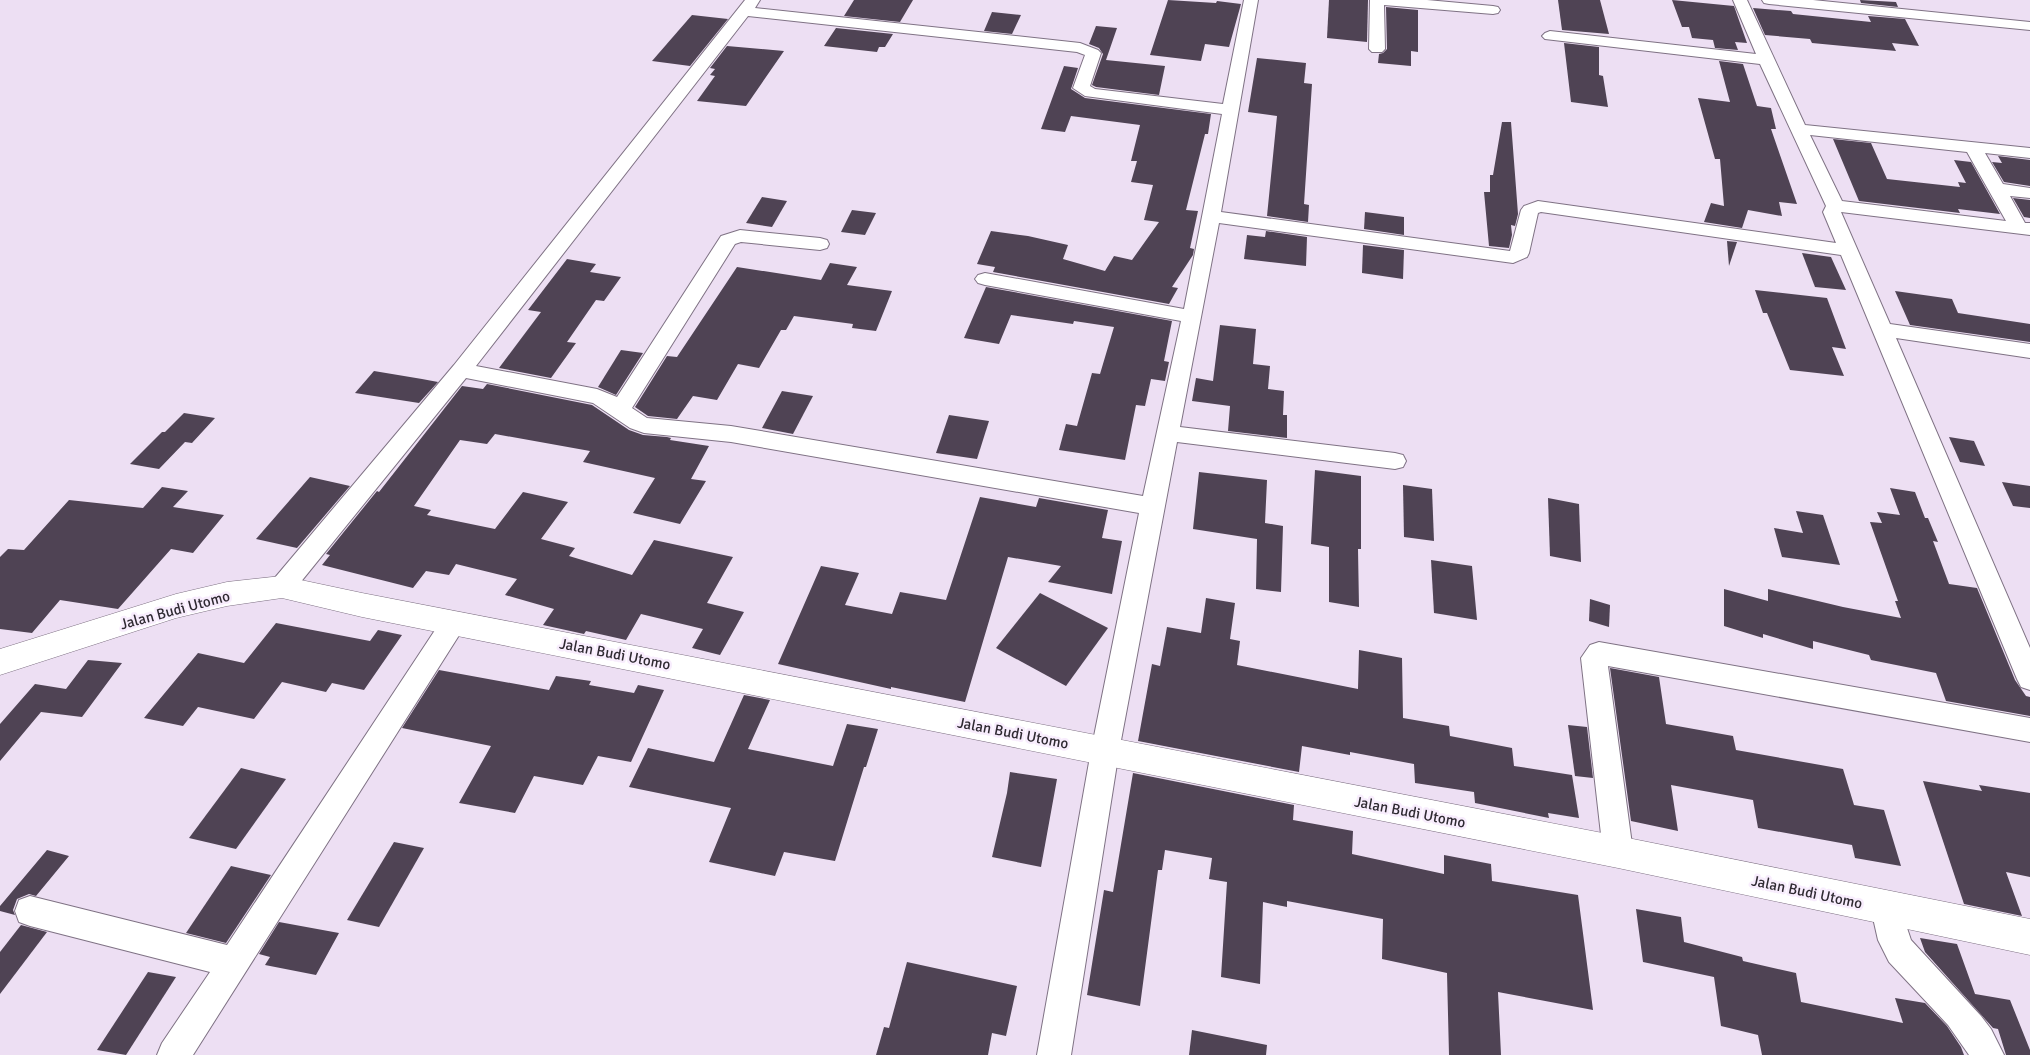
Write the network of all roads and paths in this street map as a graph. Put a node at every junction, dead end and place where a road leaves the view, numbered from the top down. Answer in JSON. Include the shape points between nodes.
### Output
{"nodes":[{"id":1,"x":1251,"y":0,"type":"edge"},
{"id":2,"x":1377,"y":0,"type":"edge"},
{"id":3,"x":1740,"y":0,"type":"edge"},
{"id":4,"x":1768,"y":0,"type":"edge"},
{"id":5,"x":749,"y":5,"type":"edge"},
{"id":6,"x":1493,"y":10,"type":"dead end"},
{"id":7,"x":2030,"y":26,"type":"edge"},
{"id":8,"x":1550,"y":36,"type":"dead end"},
{"id":9,"x":1376,"y":49,"type":"dead end"},
{"id":10,"x":1766,"y":60,"type":"junction"},
{"id":11,"x":1230,"y":110,"type":"junction"},
{"id":12,"x":1799,"y":129,"type":"junction"},
{"id":13,"x":1973,"y":147,"type":"junction"},
{"id":14,"x":2030,"y":153,"type":"edge"},
{"id":15,"x":1998,"y":189,"type":"junction"},
{"id":16,"x":2030,"y":193,"type":"edge"},
{"id":17,"x":1835,"y":206,"type":"junction"},
{"id":18,"x":1211,"y":216,"type":"junction"},
{"id":19,"x":2025,"y":229,"type":"edge"},
{"id":20,"x":820,"y":244,"type":"dead end"},
{"id":21,"x":1847,"y":250,"type":"junction"},
{"id":22,"x":985,"y":279,"type":"dead end"},
{"id":23,"x":1192,"y":317,"type":"junction"},
{"id":24,"x":1883,"y":330,"type":"junction"},
{"id":25,"x":2030,"y":351,"type":"edge"},
{"id":26,"x":461,"y":370,"type":"junction"},
{"id":27,"x":620,"y":410,"type":"junction"},
{"id":28,"x":1168,"y":433,"type":"junction"},
{"id":29,"x":1395,"y":461,"type":"dead end"},
{"id":30,"x":1152,"y":506,"type":"junction"},
{"id":31,"x":282,"y":588,"type":"junction"},
{"id":32,"x":454,"y":622,"type":"junction"},
{"id":33,"x":0,"y":662,"type":"edge"},
{"id":34,"x":2030,"y":679,"type":"edge"},
{"id":35,"x":2030,"y":730,"type":"edge"},
{"id":36,"x":1105,"y":752,"type":"junction"},
{"id":37,"x":1618,"y":852,"type":"junction"},
{"id":38,"x":1886,"y":909,"type":"junction"},
{"id":39,"x":30,"y":911,"type":"dead end"},
{"id":40,"x":2030,"y":937,"type":"edge"},
{"id":41,"x":234,"y":962,"type":"junction"},
{"id":42,"x":174,"y":1055,"type":"edge"},
{"id":43,"x":1054,"y":1055,"type":"edge"},
{"id":44,"x":1987,"y":1055,"type":"edge"}],
"edges":[{"from":1,"to":11,"type":"street"},
{"from":2,"to":6,"type":"street"},
{"from":2,"to":9,"type":"street"},
{"from":3,"to":10,"type":"street"},
{"from":4,"to":7,"type":"street"},
{"from":5,"to":11,"type":"street","via":[[1080,48],[1093,53],[1081,88],[1084,91]]},
{"from":5,"to":26,"type":"street"},
{"from":8,"to":10,"type":"street"},
{"from":10,"to":12,"type":"street"},
{"from":11,"to":18,"type":"street"},
{"from":12,"to":13,"type":"street"},
{"from":12,"to":17,"type":"street"},
{"from":13,"to":14,"type":"street"},
{"from":13,"to":15,"type":"street"},
{"from":15,"to":16,"type":"street"},
{"from":15,"to":19,"type":"street"},
{"from":17,"to":19,"type":"street"},
{"from":17,"to":21,"type":"street","via":[[1832,212]]},
{"from":18,"to":21,"type":"street","via":[[1513,257],[1520,253],[1530,210],[1538,206]]},
{"from":18,"to":23,"type":"street"},
{"from":20,"to":27,"type":"street","via":[[740,236],[728,240]]},
{"from":21,"to":24,"type":"street"},
{"from":22,"to":23,"type":"street"},
{"from":23,"to":28,"type":"street"},
{"from":24,"to":25,"type":"street"},
{"from":24,"to":34,"type":"street"},
{"from":26,"to":27,"type":"street","via":[[605,398]]},
{"from":26,"to":31,"type":"street"},
{"from":27,"to":30,"type":"street","via":[[635,422],[644,424],[731,434]]},
{"from":28,"to":29,"type":"street"},
{"from":28,"to":30,"type":"street"},
{"from":30,"to":36,"type":"street"},
{"from":31,"to":32,"type":"street","name":"Jalan Budi Utomo"},
{"from":31,"to":33,"type":"street","name":"Jalan Budi Utomo","via":[[227,594],[176,606]]},
{"from":32,"to":36,"type":"street","name":"Jalan Budi Utomo"},
{"from":32,"to":41,"type":"street"},
{"from":35,"to":37,"type":"street","via":[[1599,653],[1594,658]]},
{"from":36,"to":37,"type":"street","name":"Jalan Budi Utomo"},
{"from":36,"to":43,"type":"street"},
{"from":37,"to":38,"type":"street","name":"Jalan Budi Utomo"},
{"from":38,"to":40,"type":"street","name":"Jalan Budi Utomo"},
{"from":38,"to":44,"type":"street","via":[[1900,951],[1960,1016]]},
{"from":39,"to":41,"type":"street"},
{"from":41,"to":42,"type":"street"}]}
